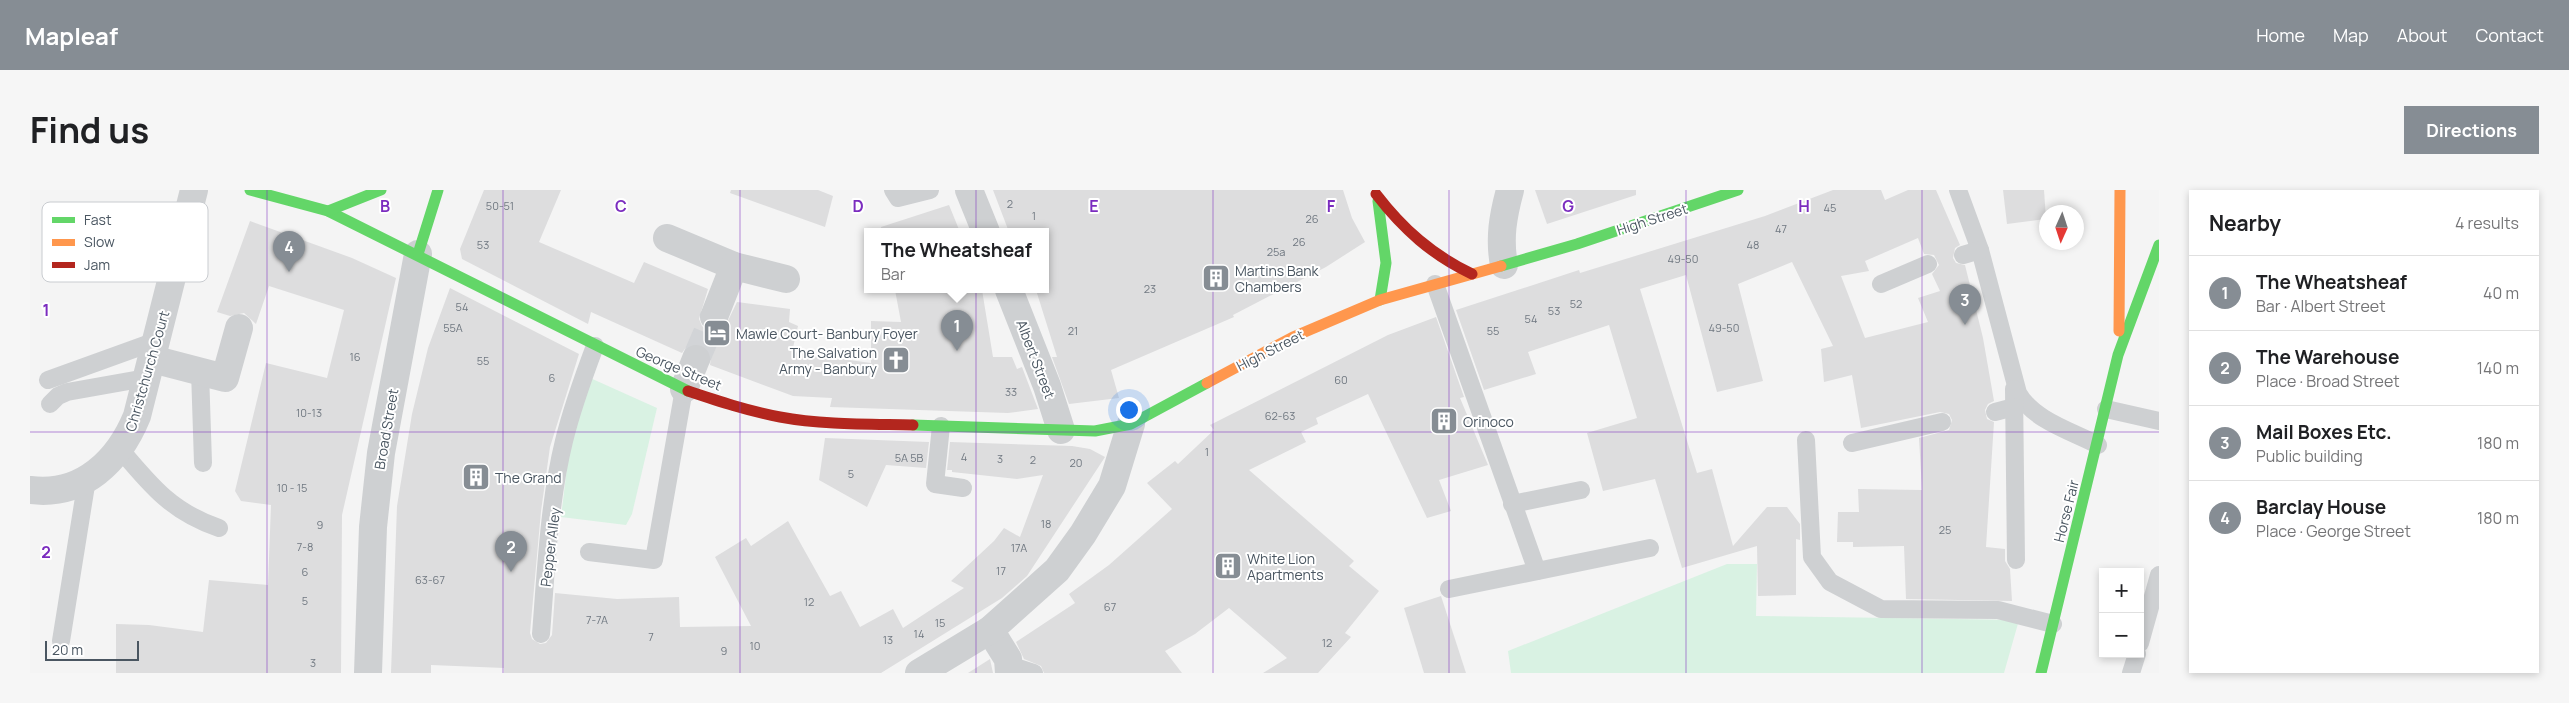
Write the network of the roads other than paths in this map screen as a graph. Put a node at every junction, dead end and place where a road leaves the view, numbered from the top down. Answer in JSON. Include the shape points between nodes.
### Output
{"nodes":[{"id":1,"x":250,"y":190,"type":"edge"},
{"id":2,"x":381,"y":190,"type":"edge"},
{"id":3,"x":438,"y":190,"type":"edge"},
{"id":4,"x":893,"y":190,"type":"edge"},
{"id":5,"x":930,"y":190,"type":"edge"},
{"id":6,"x":970,"y":190,"type":"edge"},
{"id":7,"x":1510,"y":190,"type":"edge"},
{"id":8,"x":1738,"y":190,"type":"edge"},
{"id":9,"x":1958,"y":190,"type":"edge"},
{"id":10,"x":2120,"y":190,"type":"edge"},
{"id":11,"x":1376,"y":192,"type":"edge"},
{"id":12,"x":328,"y":211,"type":"junction"},
{"id":13,"x":984,"y":228,"type":"edge"},
{"id":14,"x":667,"y":238,"type":"dead end"},
{"id":15,"x":2159,"y":245,"type":"edge"},
{"id":16,"x":418,"y":254,"type":"junction"},
{"id":17,"x":1928,"y":264,"type":"dead end"},
{"id":18,"x":1504,"y":265,"type":"junction"},
{"id":19,"x":734,"y":266,"type":"junction"},
{"id":20,"x":1472,"y":274,"type":"junction"},
{"id":21,"x":786,"y":279,"type":"dead end"},
{"id":22,"x":171,"y":282,"type":"edge"},
{"id":23,"x":1435,"y":284,"type":"junction"},
{"id":24,"x":1881,"y":284,"type":"dead end"},
{"id":25,"x":1010,"y":293,"type":"edge"},
{"id":26,"x":1380,"y":300,"type":"junction"},
{"id":27,"x":714,"y":317,"type":"tunnel mouth"},
{"id":28,"x":240,"y":328,"type":"dead end"},
{"id":29,"x":595,"y":346,"type":"junction"},
{"id":30,"x":2118,"y":356,"type":"junction"},
{"id":31,"x":151,"y":359,"type":"junction"},
{"id":32,"x":696,"y":359,"type":"tunnel mouth"},
{"id":33,"x":200,"y":372,"type":"junction"},
{"id":34,"x":2014,"y":378,"type":"junction"},
{"id":35,"x":48,"y":380,"type":"dead end"},
{"id":36,"x":684,"y":389,"type":"junction"},
{"id":37,"x":50,"y":404,"type":"dead end"},
{"id":38,"x":2014,"y":407,"type":"junction"},
{"id":39,"x":2106,"y":409,"type":"junction"},
{"id":40,"x":1995,"y":412,"type":"dead end"},
{"id":41,"x":2159,"y":421,"type":"edge"},
{"id":42,"x":1942,"y":422,"type":"dead end"},
{"id":43,"x":1131,"y":424,"type":"junction"},
{"id":44,"x":941,"y":426,"type":"junction"},
{"id":45,"x":1061,"y":430,"type":"junction"},
{"id":46,"x":1806,"y":440,"type":"dead end"},
{"id":47,"x":1852,"y":443,"type":"dead end"},
{"id":48,"x":2098,"y":445,"type":"junction"},
{"id":49,"x":120,"y":449,"type":"junction"},
{"id":50,"x":202,"y":463,"type":"dead end"},
{"id":51,"x":87,"y":479,"type":"junction"},
{"id":52,"x":963,"y":488,"type":"dead end"},
{"id":53,"x":30,"y":490,"type":"edge"},
{"id":54,"x":1581,"y":490,"type":"dead end"},
{"id":55,"x":1512,"y":504,"type":"junction"},
{"id":56,"x":219,"y":528,"type":"dead end"},
{"id":57,"x":1650,"y":548,"type":"dead end"},
{"id":58,"x":589,"y":552,"type":"dead end"},
{"id":59,"x":2016,"y":560,"type":"dead end"},
{"id":60,"x":1537,"y":571,"type":"junction"},
{"id":61,"x":2159,"y":575,"type":"edge"},
{"id":62,"x":1449,"y":589,"type":"dead end"},
{"id":63,"x":2053,"y":624,"type":"junction"},
{"id":64,"x":2144,"y":629,"type":"edge"},
{"id":65,"x":990,"y":630,"type":"junction"},
{"id":66,"x":540,"y":634,"type":"dead end"},
{"id":67,"x":62,"y":641,"type":"dead end"},
{"id":68,"x":2136,"y":658,"type":"edge"},
{"id":69,"x":1009,"y":669,"type":"edge"},
{"id":70,"x":368,"y":673,"type":"edge"},
{"id":71,"x":919,"y":673,"type":"edge"},
{"id":72,"x":1034,"y":673,"type":"edge"},
{"id":73,"x":2041,"y":673,"type":"edge"},
{"id":74,"x":2131,"y":673,"type":"edge"}],
"edges":[{"from":1,"to":12,"type":"street","name":"George Street"},
{"from":2,"to":12,"type":"street"},
{"from":3,"to":16,"type":"street","name":"Broad Street"},
{"from":4,"to":5,"type":"lane","via":[[898,198]]},
{"from":6,"to":13,"type":"street"},
{"from":7,"to":18,"type":"street","via":[[1501,230]]},
{"from":8,"to":18,"type":"street","name":"High Street"},
{"from":9,"to":34,"type":"lane","via":[[1971,253]]},
{"from":10,"to":30,"type":"street","name":"Horse Fair"},
{"from":11,"to":20,"type":"street","via":[[1399,225],[1415,240]]},
{"from":11,"to":26,"type":"street","via":[[1388,264]]},
{"from":12,"to":16,"type":"street","name":"George Street"},
{"from":14,"to":19,"type":"street"},
{"from":15,"to":30,"type":"street","name":"Horse Fair"},
{"from":16,"to":29,"type":"street","name":"George Street"},
{"from":16,"to":70,"type":"street","name":"Broad Street","via":[[381,453],[373,527]]},
{"from":17,"to":24,"type":"lane"},
{"from":18,"to":20,"type":"street","name":"High Street"},
{"from":19,"to":21,"type":"street"},
{"from":19,"to":27,"type":"street"},
{"from":20,"to":23,"type":"street","name":"High Street"},
{"from":22,"to":31,"type":"street","name":"Christchurch Court"},
{"from":23,"to":26,"type":"street","name":"High Street"},
{"from":23,"to":55,"type":"lane"},
{"from":25,"to":45,"type":"street","name":"Albert Street"},
{"from":26,"to":43,"type":"street","name":"High Street","via":[[1293,337]]},
{"from":28,"to":33,"type":"street","via":[[225,378]]},
{"from":29,"to":36,"type":"street","name":"George Street"},
{"from":29,"to":66,"type":"lane","name":"Pepper Alley","via":[[564,442],[547,557]]},
{"from":30,"to":39,"type":"street","name":"Horse Fair"},
{"from":31,"to":33,"type":"street"},
{"from":31,"to":35,"type":"lane"},
{"from":31,"to":37,"type":"lane","via":[[58,396]]},
{"from":31,"to":49,"type":"street","name":"Christchurch Court","via":[[137,416],[128,439]]},
{"from":32,"to":36,"type":"street"},
{"from":33,"to":50,"type":"lane"},
{"from":34,"to":38,"type":"lane"},
{"from":34,"to":48,"type":"lane","via":[[2024,405],[2032,412]]},
{"from":36,"to":44,"type":"street","name":"George Street","via":[[728,405],[780,417],[835,423]]},
{"from":36,"to":58,"type":"lane","via":[[654,560]]},
{"from":38,"to":40,"type":"lane"},
{"from":38,"to":59,"type":"lane"},
{"from":39,"to":41,"type":"lane"},
{"from":39,"to":48,"type":"street","name":"Horse Fair"},
{"from":42,"to":47,"type":"lane"},
{"from":43,"to":45,"type":"street","name":"George Street","via":[[1094,431]]},
{"from":43,"to":65,"type":"street","via":[[1112,486],[1083,534],[1056,570]]},
{"from":44,"to":45,"type":"street","name":"George Street"},
{"from":44,"to":52,"type":"lane","via":[[935,484]]},
{"from":46,"to":63,"type":"lane","via":[[1812,557],[1830,582],[1881,609],[1998,610]]},
{"from":48,"to":63,"type":"street","name":"Horse Fair"},
{"from":49,"to":51,"type":"street","name":"Christchurch Court","via":[[98,473]]},
{"from":49,"to":56,"type":"lane","via":[[165,501],[198,521]]},
{"from":51,"to":53,"type":"street","name":"Christchurch Court","via":[[57,489]]},
{"from":51,"to":67,"type":"lane"},
{"from":54,"to":55,"type":"lane"},
{"from":55,"to":60,"type":"lane"},
{"from":57,"to":60,"type":"lane"},
{"from":60,"to":62,"type":"lane"},
{"from":61,"to":64,"type":"lane"},
{"from":63,"to":73,"type":"street","name":"Horse Fair"},
{"from":65,"to":69,"type":"street"},
{"from":65,"to":71,"type":"street"},
{"from":68,"to":74,"type":"lane"},
{"from":69,"to":72,"type":"lane"}]}
